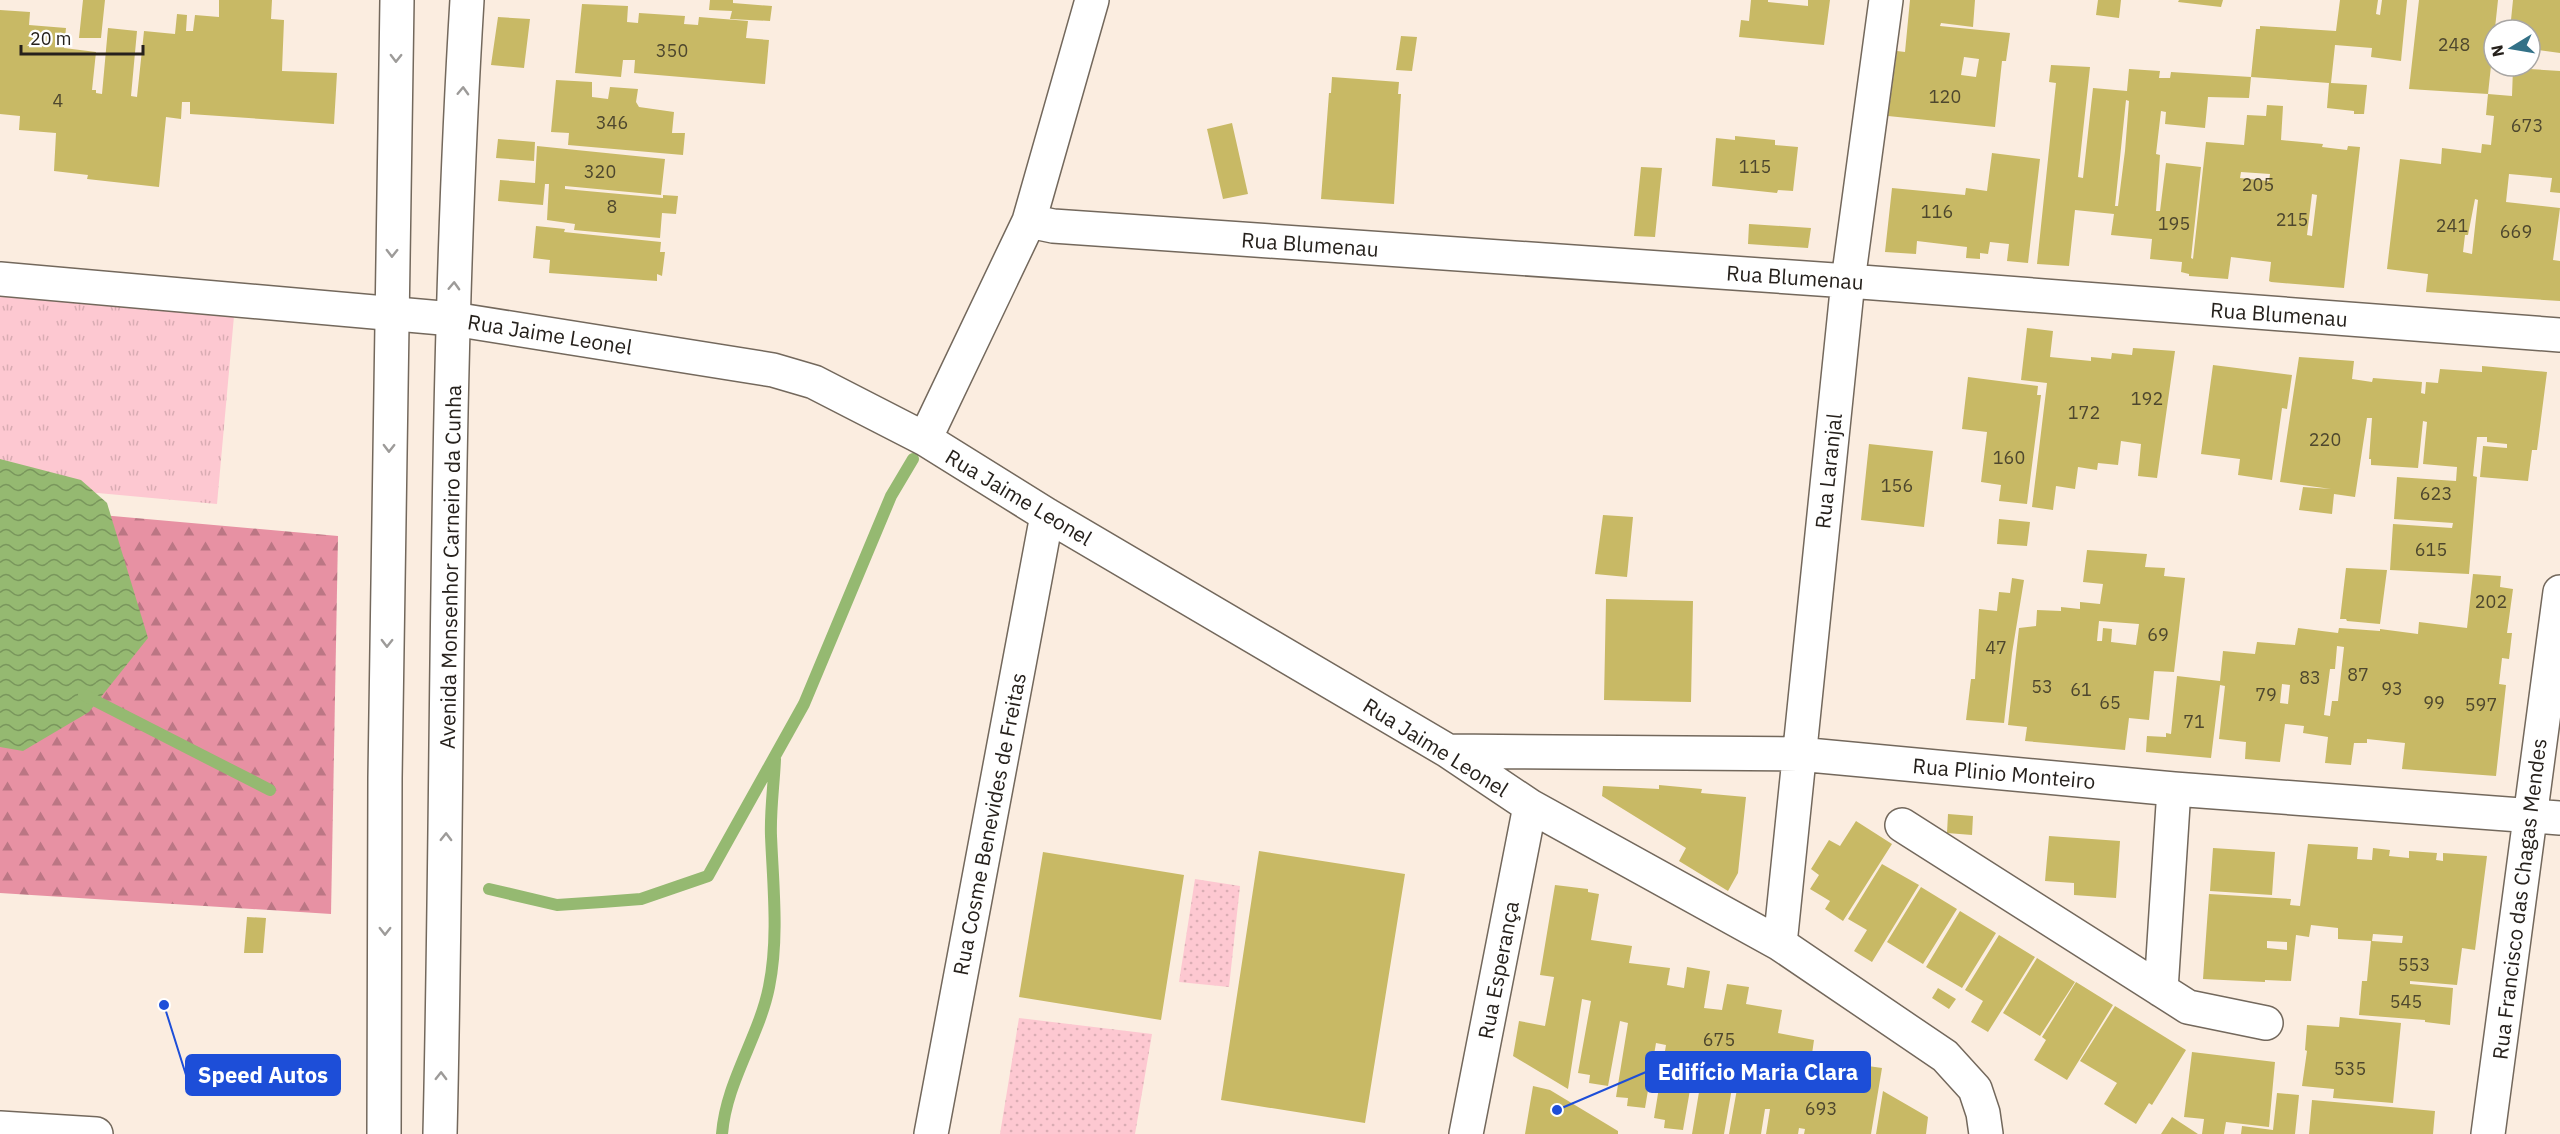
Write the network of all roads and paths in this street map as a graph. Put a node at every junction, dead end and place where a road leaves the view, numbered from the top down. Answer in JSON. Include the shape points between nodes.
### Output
{"nodes":[{"id":1,"x":398,"y":0,"type":"edge"},
{"id":2,"x":467,"y":0,"type":"edge"},
{"id":3,"x":1092,"y":0,"type":"edge"},
{"id":4,"x":1886,"y":0,"type":"edge"},
{"id":5,"x":1029,"y":220,"type":"junction"},
{"id":6,"x":0,"y":279,"type":"edge"},
{"id":7,"x":1848,"y":281,"type":"junction"},
{"id":8,"x":391,"y":312,"type":"junction"},
{"id":9,"x":453,"y":319,"type":"junction"},
{"id":10,"x":2560,"y":335,"type":"edge"},
{"id":11,"x":925,"y":439,"type":"junction"},
{"id":12,"x":1047,"y":515,"type":"junction"},
{"id":13,"x":2560,"y":592,"type":"edge"},
{"id":14,"x":1448,"y":751,"type":"junction"},
{"id":15,"x":1798,"y":754,"type":"junction"},
{"id":16,"x":2174,"y":789,"type":"junction"},
{"id":17,"x":1530,"y":806,"type":"junction"},
{"id":18,"x":2545,"y":817,"type":"edge"},
{"id":19,"x":1902,"y":825,"type":"dead end"},
{"id":20,"x":1779,"y":944,"type":"junction"},
{"id":21,"x":2161,"y":990,"type":"junction"},
{"id":22,"x":2266,"y":1023,"type":"dead end"},
{"id":23,"x":0,"y":1128,"type":"edge"},
{"id":24,"x":96,"y":1134,"type":"edge"},
{"id":25,"x":384,"y":1134,"type":"edge"},
{"id":26,"x":440,"y":1134,"type":"edge"},
{"id":27,"x":932,"y":1134,"type":"edge"},
{"id":28,"x":1466,"y":1134,"type":"edge"},
{"id":29,"x":1986,"y":1134,"type":"edge"},
{"id":30,"x":2488,"y":1134,"type":"edge"}],
"edges":[{"from":1,"to":8,"type":"street","one_way":true},
{"from":9,"to":2,"type":"street","name":"Avenida Monsenhor Carneiro da Cunha","one_way":true},
{"from":3,"to":5,"type":"street"},
{"from":4,"to":7,"type":"street","name":"Rua Laranjal"},
{"from":5,"to":7,"type":"street","name":"Rua Blumenau","via":[[1053,226]]},
{"from":5,"to":11,"type":"street"},
{"from":6,"to":8,"type":"street","name":"Rua Jaime Leonel"},
{"from":7,"to":10,"type":"street","name":"Rua Blumenau"},
{"from":7,"to":15,"type":"street","name":"Rua Laranjal"},
{"from":8,"to":9,"type":"street","name":"Rua Jaime Leonel"},
{"from":8,"to":25,"type":"street","one_way":true},
{"from":9,"to":11,"type":"street","name":"Rua Jaime Leonel","via":[[773,370],[814,381]]},
{"from":26,"to":9,"type":"street","name":"Avenida Monsenhor Carneiro da Cunha","one_way":true},
{"from":11,"to":12,"type":"street","name":"Rua Jaime Leonel"},
{"from":12,"to":14,"type":"street","name":"Rua Jaime Leonel"},
{"from":12,"to":27,"type":"street","name":"Rua Cosme Benevides de Freitas"},
{"from":13,"to":18,"type":"street","name":"Rua Francisco das Chagas Mendes"},
{"from":14,"to":15,"type":"street","name":"Rua Plinio Monteiro"},
{"from":14,"to":17,"type":"street","name":"Rua Jaime Leonel"},
{"from":15,"to":16,"type":"street","name":"Rua Plinio Monteiro"},
{"from":15,"to":20,"type":"street","name":"Rua Laranjal"},
{"from":16,"to":18,"type":"street","name":"Rua Plinio Monteiro"},
{"from":16,"to":21,"type":"street"},
{"from":17,"to":20,"type":"street","name":"Rua Jaime Leonel"},
{"from":17,"to":28,"type":"street","name":"Rua Esperança"},
{"from":18,"to":30,"type":"street","name":"Rua Francisco das Chagas Mendes"},
{"from":19,"to":21,"type":"street"},
{"from":20,"to":29,"type":"street","name":"Rua Jaime Leonel","via":[[1945,1056],[1975,1089]]},
{"from":21,"to":22,"type":"street","via":[[2188,1007]]},
{"from":23,"to":24,"type":"street"}]}
